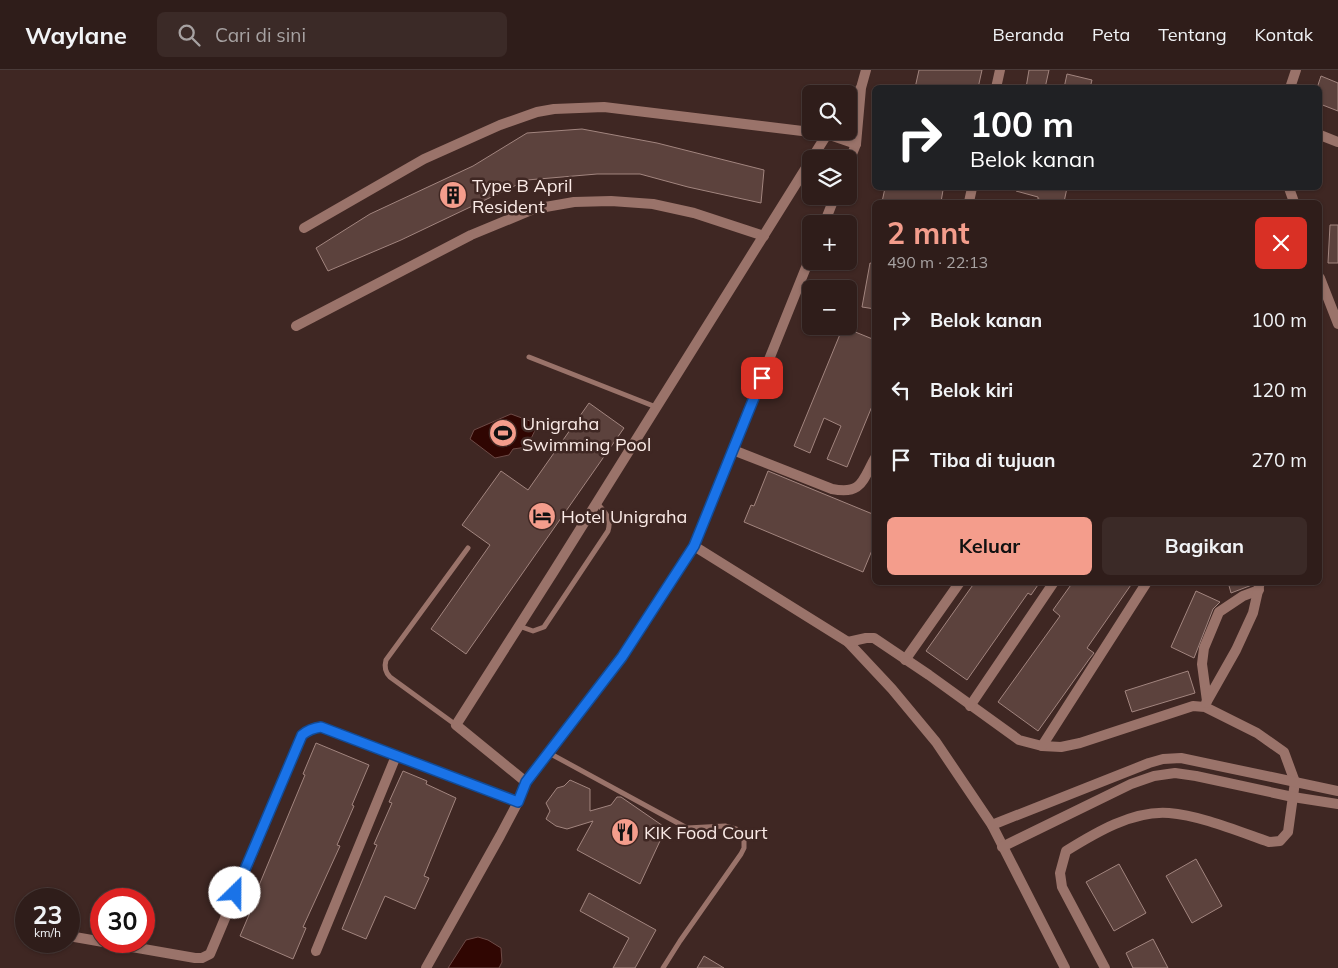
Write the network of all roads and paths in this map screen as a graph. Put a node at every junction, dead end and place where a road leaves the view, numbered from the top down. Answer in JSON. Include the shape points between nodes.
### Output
{"nodes":[{"id":1,"x":866,"y":70,"type":"edge"},
{"id":2,"x":1000,"y":70,"type":"edge"},
{"id":3,"x":1296,"y":70,"type":"edge"},
{"id":4,"x":997,"y":85,"type":"edge"},
{"id":5,"x":1291,"y":85,"type":"edge"},
{"id":6,"x":861,"y":88,"type":"junction"},
{"id":7,"x":857,"y":93,"type":"edge"},
{"id":8,"x":802,"y":129,"type":"edge"},
{"id":9,"x":1322,"y":135,"type":"edge"},
{"id":10,"x":823,"y":140,"type":"edge"},
{"id":11,"x":847,"y":140,"type":"edge"},
{"id":12,"x":1338,"y":142,"type":"edge"},
{"id":13,"x":856,"y":144,"type":"junction"},
{"id":14,"x":854,"y":150,"type":"edge"},
{"id":15,"x":304,"y":228,"type":"dead end"},
{"id":16,"x":764,"y":236,"type":"junction"},
{"id":17,"x":805,"y":270,"type":"edge"},
{"id":18,"x":1322,"y":283,"type":"edge"},
{"id":19,"x":1338,"y":324,"type":"edge"},
{"id":20,"x":296,"y":326,"type":"dead end"},
{"id":21,"x":529,"y":357,"type":"dead end"},
{"id":22,"x":656,"y":407,"type":"junction"},
{"id":23,"x":733,"y":450,"type":"junction"},
{"id":24,"x":872,"y":464,"type":"edge"},
{"id":25,"x":596,"y":503,"type":"junction"},
{"id":26,"x":694,"y":546,"type":"junction"},
{"id":27,"x":468,"y":548,"type":"dead end"},
{"id":28,"x":958,"y":585,"type":"edge"},
{"id":29,"x":1052,"y":585,"type":"edge"},
{"id":30,"x":1145,"y":585,"type":"edge"},
{"id":31,"x":1260,"y":586,"type":"edge"},
{"id":32,"x":518,"y":626,"type":"junction"},
{"id":33,"x":848,"y":642,"type":"junction"},
{"id":34,"x":906,"y":660,"type":"junction"},
{"id":35,"x":1206,"y":704,"type":"junction"},
{"id":36,"x":970,"y":706,"type":"junction"},
{"id":37,"x":456,"y":725,"type":"junction"},
{"id":38,"x":1042,"y":746,"type":"junction"},
{"id":39,"x":548,"y":753,"type":"junction"},
{"id":40,"x":396,"y":756,"type":"junction"},
{"id":41,"x":526,"y":782,"type":"junction"},
{"id":42,"x":1295,"y":782,"type":"junction"},
{"id":43,"x":1338,"y":791,"type":"edge"},
{"id":44,"x":1293,"y":797,"type":"junction"},
{"id":45,"x":518,"y":802,"type":"junction"},
{"id":46,"x":1338,"y":804,"type":"edge"},
{"id":47,"x":992,"y":825,"type":"junction"},
{"id":48,"x":1002,"y":847,"type":"junction"},
{"id":49,"x":80,"y":938,"type":"edge"},
{"id":50,"x":316,"y":951,"type":"dead end"},
{"id":51,"x":426,"y":968,"type":"edge"},
{"id":52,"x":663,"y":968,"type":"edge"},
{"id":53,"x":1065,"y":968,"type":"edge"},
{"id":54,"x":1105,"y":968,"type":"edge"}],
"edges":[{"from":1,"to":6,"type":"street"},
{"from":2,"to":4,"type":"street"},
{"from":3,"to":5,"type":"street"},
{"from":6,"to":7,"type":"street"},
{"from":6,"to":13,"type":"street"},
{"from":8,"to":15,"type":"street","via":[[604,106],[538,112],[424,159]]},
{"from":9,"to":12,"type":"street"},
{"from":10,"to":16,"type":"street"},
{"from":11,"to":13,"type":"street"},
{"from":13,"to":14,"type":"street"},
{"from":16,"to":20,"type":"street","via":[[694,213],[653,204],[574,202],[534,209],[471,235]]},
{"from":16,"to":22,"type":"street"},
{"from":17,"to":23,"type":"street"},
{"from":18,"to":19,"type":"street"},
{"from":21,"to":22,"type":"lane"},
{"from":22,"to":25,"type":"street"},
{"from":23,"to":24,"type":"street","via":[[844,492],[860,486]]},
{"from":23,"to":26,"type":"street"},
{"from":25,"to":32,"type":"street"},
{"from":25,"to":32,"type":"lane","via":[[610,520],[608,531],[544,627],[533,631]]},
{"from":26,"to":33,"type":"street"},
{"from":26,"to":39,"type":"street","via":[[622,657]]},
{"from":27,"to":37,"type":"lane","via":[[386,660],[385,666],[390,677]]},
{"from":28,"to":34,"type":"street"},
{"from":29,"to":36,"type":"street"},
{"from":30,"to":38,"type":"street"},
{"from":31,"to":35,"type":"street","via":[[1253,613]]},
{"from":31,"to":35,"type":"street","via":[[1219,612],[1202,656]]},
{"from":32,"to":37,"type":"street"},
{"from":33,"to":34,"type":"street","via":[[874,638]]},
{"from":33,"to":47,"type":"street","via":[[936,742]]},
{"from":34,"to":36,"type":"street"},
{"from":35,"to":38,"type":"street","via":[[1080,743]]},
{"from":35,"to":42,"type":"street","via":[[1284,752]]},
{"from":36,"to":38,"type":"street","via":[[1019,740]]},
{"from":37,"to":41,"type":"street"},
{"from":39,"to":41,"type":"street"},
{"from":39,"to":52,"type":"lane","via":[[687,828],[725,826],[736,830],[744,840],[741,854]]},
{"from":40,"to":45,"type":"street"},
{"from":40,"to":49,"type":"street","via":[[321,727],[302,735],[210,954],[195,958]]},
{"from":40,"to":50,"type":"street"},
{"from":41,"to":45,"type":"street"},
{"from":42,"to":43,"type":"street"},
{"from":42,"to":44,"type":"street"},
{"from":42,"to":47,"type":"street","via":[[1181,758],[1163,759]]},
{"from":44,"to":46,"type":"street"},
{"from":44,"to":48,"type":"street","via":[[1196,776],[1174,773],[1154,776]]},
{"from":44,"to":54,"type":"street","via":[[1288,832],[1280,841],[1269,842],[1187,815],[1154,813],[1100,829],[1066,851],[1060,873],[1062,888]]},
{"from":45,"to":51,"type":"street"},
{"from":47,"to":48,"type":"street"},
{"from":48,"to":53,"type":"street"}]}
